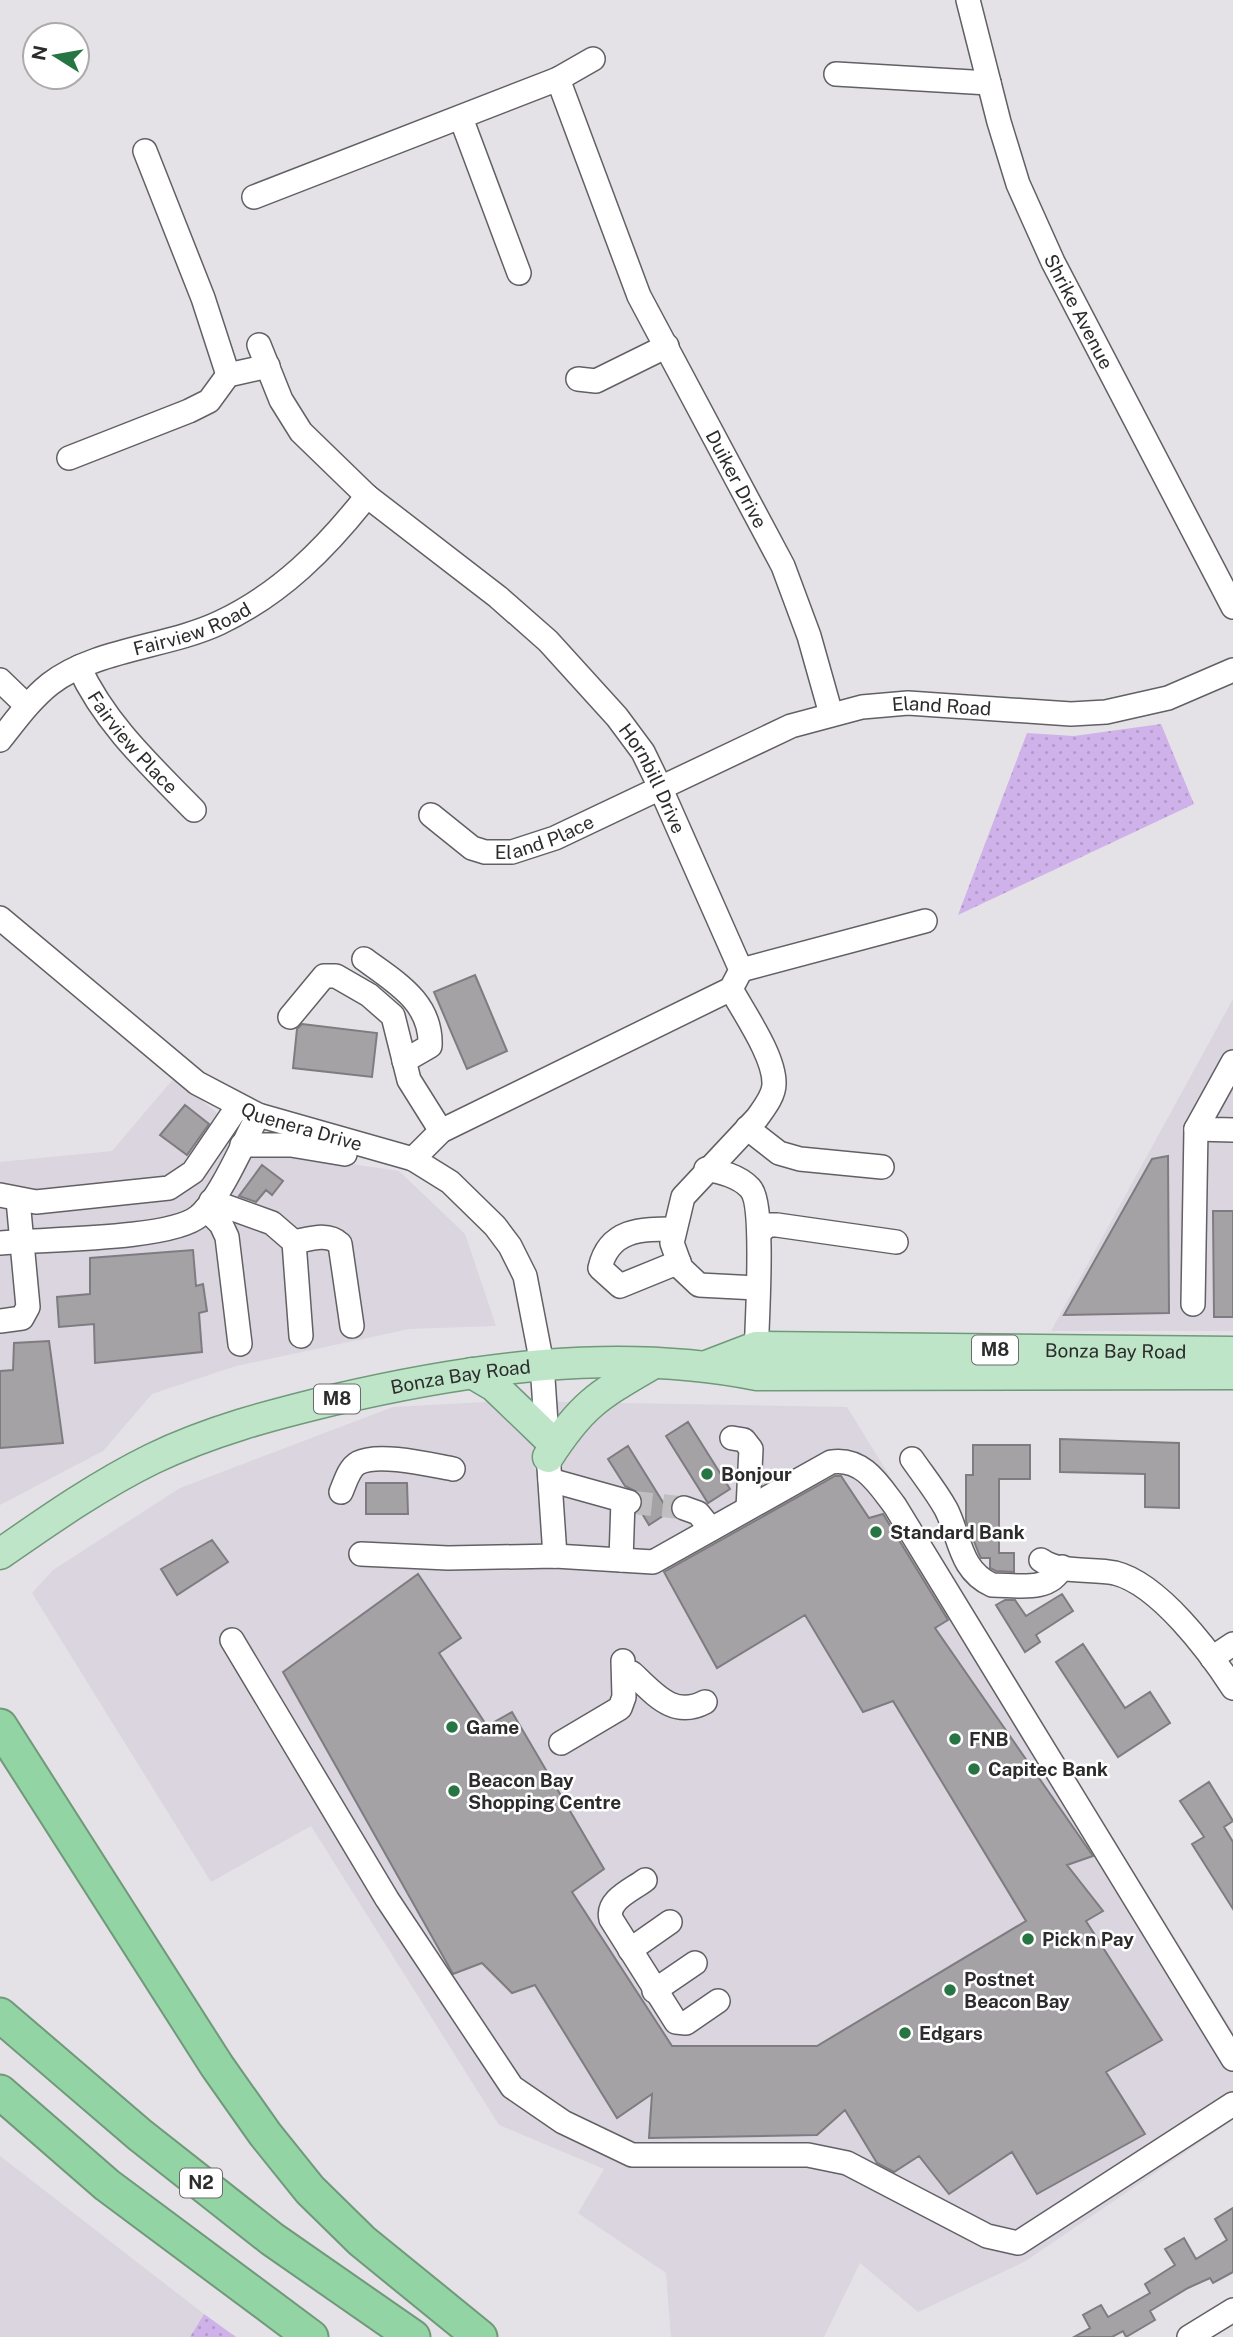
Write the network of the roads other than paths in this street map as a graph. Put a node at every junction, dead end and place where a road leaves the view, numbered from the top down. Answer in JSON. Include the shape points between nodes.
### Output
{"nodes":[{"id":1,"x":968,"y":0,"type":"edge"},
{"id":2,"x":593,"y":59,"type":"dead end"},
{"id":3,"x":836,"y":74,"type":"dead end"},
{"id":4,"x":558,"y":79,"type":"junction"},
{"id":5,"x":989,"y":83,"type":"junction"},
{"id":6,"x":461,"y":118,"type":"junction"},
{"id":7,"x":145,"y":151,"type":"dead end"},
{"id":8,"x":254,"y":198,"type":"dead end"},
{"id":9,"x":519,"y":273,"type":"dead end"},
{"id":10,"x":667,"y":346,"type":"junction"},
{"id":11,"x":228,"y":375,"type":"junction"},
{"id":12,"x":578,"y":379,"type":"dead end"},
{"id":13,"x":69,"y":458,"type":"dead end"},
{"id":14,"x":367,"y":496,"type":"junction"},
{"id":15,"x":1233,"y":607,"type":"edge"},
{"id":16,"x":79,"y":667,"type":"junction"},
{"id":17,"x":1233,"y":670,"type":"edge"},
{"id":18,"x":0,"y":680,"type":"edge"},
{"id":19,"x":27,"y":706,"type":"junction"},
{"id":20,"x":831,"y":714,"type":"junction"},
{"id":21,"x":0,"y":740,"type":"edge"},
{"id":22,"x":660,"y":787,"type":"junction"},
{"id":23,"x":194,"y":810,"type":"dead end"},
{"id":24,"x":431,"y":815,"type":"dead end"},
{"id":25,"x":0,"y":918,"type":"edge"},
{"id":26,"x":925,"y":921,"type":"dead end"},
{"id":27,"x":364,"y":959,"type":"dead end"},
{"id":28,"x":736,"y":980,"type":"junction"},
{"id":29,"x":290,"y":1017,"type":"dead end"},
{"id":30,"x":404,"y":1060,"type":"junction"},
{"id":31,"x":1233,"y":1062,"type":"edge"},
{"id":32,"x":248,"y":1110,"type":"junction"},
{"id":33,"x":747,"y":1128,"type":"junction"},
{"id":34,"x":1196,"y":1129,"type":"junction"},
{"id":35,"x":1233,"y":1130,"type":"edge"},
{"id":36,"x":441,"y":1131,"type":"junction"},
{"id":37,"x":242,"y":1145,"type":"junction"},
{"id":38,"x":391,"y":1153,"type":"junction"},
{"id":39,"x":413,"y":1160,"type":"junction"},
{"id":40,"x":882,"y":1167,"type":"dead end"},
{"id":41,"x":706,"y":1169,"type":"junction"},
{"id":42,"x":9,"y":1197,"type":"edge"},
{"id":43,"x":208,"y":1205,"type":"junction"},
{"id":44,"x":674,"y":1228,"type":"junction"},
{"id":45,"x":759,"y":1233,"type":"junction"},
{"id":46,"x":23,"y":1241,"type":"junction"},
{"id":47,"x":294,"y":1242,"type":"junction"},
{"id":48,"x":896,"y":1242,"type":"dead end"},
{"id":49,"x":0,"y":1243,"type":"edge"},
{"id":50,"x":679,"y":1262,"type":"junction"},
{"id":51,"x":757,"y":1288,"type":"junction"},
{"id":52,"x":1193,"y":1304,"type":"dead end"},
{"id":53,"x":0,"y":1321,"type":"edge"},
{"id":54,"x":352,"y":1326,"type":"dead end"},
{"id":55,"x":301,"y":1336,"type":"dead end"},
{"id":56,"x":240,"y":1344,"type":"dead end"},
{"id":57,"x":1233,"y":1352,"type":"edge"},
{"id":58,"x":756,"y":1361,"type":"junction"},
{"id":59,"x":542,"y":1364,"type":"junction"},
{"id":60,"x":653,"y":1364,"type":"junction"},
{"id":61,"x":472,"y":1373,"type":"junction"},
{"id":62,"x":1233,"y":1374,"type":"edge"},
{"id":63,"x":732,"y":1438,"type":"dead end"},
{"id":64,"x":548,"y":1458,"type":"junction"},
{"id":65,"x":912,"y":1459,"type":"dead end"},
{"id":66,"x":453,"y":1469,"type":"dead end"},
{"id":67,"x":341,"y":1492,"type":"dead end"},
{"id":68,"x":684,"y":1508,"type":"tunnel mouth"},
{"id":69,"x":748,"y":1508,"type":"junction"},
{"id":70,"x":711,"y":1529,"type":"junction"},
{"id":71,"x":0,"y":1554,"type":"edge"},
{"id":72,"x":360,"y":1554,"type":"dead end"},
{"id":73,"x":555,"y":1556,"type":"junction"},
{"id":74,"x":621,"y":1560,"type":"junction"},
{"id":75,"x":232,"y":1640,"type":"dead end"},
{"id":76,"x":1233,"y":1644,"type":"edge"},
{"id":77,"x":1212,"y":1658,"type":"junction"},
{"id":78,"x":1233,"y":1688,"type":"edge"},
{"id":79,"x":705,"y":1702,"type":"dead end"},
{"id":80,"x":0,"y":1726,"type":"edge"},
{"id":81,"x":561,"y":1743,"type":"dead end"},
{"id":82,"x":645,"y":1880,"type":"dead end"},
{"id":83,"x":670,"y":1922,"type":"dead end"},
{"id":84,"x":629,"y":1950,"type":"junction"},
{"id":85,"x":695,"y":1963,"type":"dead end"},
{"id":86,"x":654,"y":1991,"type":"junction"},
{"id":87,"x":718,"y":2001,"type":"dead end"},
{"id":88,"x":0,"y":2015,"type":"edge"},
{"id":89,"x":1233,"y":2059,"type":"edge"},
{"id":90,"x":0,"y":2092,"type":"edge"},
{"id":91,"x":1233,"y":2104,"type":"edge"},
{"id":92,"x":1230,"y":2320,"type":"edge"},
{"id":93,"x":311,"y":2337,"type":"edge"},
{"id":94,"x":413,"y":2337,"type":"edge"},
{"id":95,"x":480,"y":2337,"type":"edge"},
{"id":96,"x":1189,"y":2337,"type":"edge"}],
"edges":[{"from":1,"to":5,"type":"street","name":"Shrike Avenue"},
{"from":2,"to":4,"type":"street"},
{"from":3,"to":5,"type":"street"},
{"from":4,"to":6,"type":"street"},
{"from":4,"to":10,"type":"street","name":"Duiker Drive","via":[[621,251]]},
{"from":5,"to":15,"type":"street","name":"Shrike Avenue","via":[[1018,184],[1053,262]]},
{"from":6,"to":8,"type":"street"},
{"from":6,"to":9,"type":"street"},
{"from":7,"to":11,"type":"street"},
{"from":10,"to":12,"type":"street","via":[[596,381]]},
{"from":10,"to":20,"type":"street","name":"Duiker Drive","via":[[783,566]]},
{"from":11,"to":13,"type":"street","via":[[209,401]]},
{"from":11,"to":14,"type":"street","name":"Hornbill Drive","via":[[264,356],[289,416]]},
{"from":14,"to":16,"type":"street","name":"Fairview Road","via":[[318,554],[253,605],[218,624]]},
{"from":14,"to":22,"type":"street","name":"Hornbill Drive","via":[[548,640],[617,717],[643,752]]},
{"from":16,"to":19,"type":"street","name":"Fairview Road"},
{"from":16,"to":23,"type":"street","name":"Fairview Place","via":[[123,738]]},
{"from":17,"to":20,"type":"street","name":"Eland Road","via":[[1168,698],[1106,712],[1071,714],[908,702]]},
{"from":18,"to":19,"type":"street"},
{"from":19,"to":21,"type":"street","name":"Fairview Road"},
{"from":20,"to":22,"type":"street","name":"Eland Road","via":[[791,726]]},
{"from":22,"to":24,"type":"street","name":"Eland Place","via":[[555,838],[512,852],[472,848]]},
{"from":22,"to":28,"type":"street","name":"Hornbill Drive"},
{"from":25,"to":32,"type":"street","name":"Quenera Drive","via":[[172,1064]]},
{"from":26,"to":28,"type":"street"},
{"from":27,"to":30,"type":"street","via":[[415,996],[421,1007],[430,1046]]},
{"from":28,"to":33,"type":"street","name":"Hornbill Drive","via":[[774,1084],[766,1104]]},
{"from":28,"to":36,"type":"street"},
{"from":29,"to":30,"type":"street","via":[[318,981],[336,976],[393,1016]]},
{"from":30,"to":36,"type":"street","via":[[409,1080]]},
{"from":31,"to":34,"type":"street"},
{"from":32,"to":37,"type":"street"},
{"from":32,"to":38,"type":"street","name":"Quenera Drive"},
{"from":32,"to":42,"type":"street","via":[[199,1165],[169,1188],[36,1202]]},
{"from":33,"to":40,"type":"street","via":[[779,1153]]},
{"from":33,"to":41,"type":"street"},
{"from":34,"to":35,"type":"street"},
{"from":34,"to":52,"type":"street"},
{"from":36,"to":39,"type":"street"},
{"from":37,"to":38,"type":"street","via":[[291,1145],[344,1154]]},
{"from":37,"to":43,"type":"street"},
{"from":38,"to":39,"type":"street","name":"Quenera Drive"},
{"from":39,"to":59,"type":"street","name":"Quenera Drive","via":[[450,1182],[510,1246],[525,1276]]},
{"from":41,"to":44,"type":"street","via":[[683,1197]]},
{"from":41,"to":45,"type":"street","via":[[740,1180],[753,1190]]},
{"from":42,"to":46,"type":"street"},
{"from":43,"to":46,"type":"street","via":[[189,1224],[148,1232]]},
{"from":43,"to":47,"type":"street","via":[[272,1223]]},
{"from":43,"to":56,"type":"street","via":[[227,1237]]},
{"from":44,"to":50,"type":"street","via":[[672,1243]]},
{"from":44,"to":50,"type":"street","via":[[635,1230],[619,1236],[603,1255],[600,1268],[620,1286]]},
{"from":45,"to":48,"type":"street","via":[[768,1225],[777,1225]]},
{"from":45,"to":51,"type":"street"},
{"from":46,"to":49,"type":"street"},
{"from":46,"to":53,"type":"street","via":[[28,1307],[22,1318]]},
{"from":47,"to":54,"type":"street","via":[[325,1237],[340,1244]]},
{"from":47,"to":55,"type":"street"},
{"from":50,"to":51,"type":"street","via":[[687,1277],[699,1285]]},
{"from":51,"to":58,"type":"street"},
{"from":57,"to":58,"type":"main road","name":"Bonza Bay Road","number":"M8"},
{"from":58,"to":60,"type":"main road","name":"Bonza Bay Road","number":"M8"},
{"from":58,"to":62,"type":"main road","name":"Bonza Bay Road","number":"M8"},
{"from":59,"to":60,"type":"main road","name":"Bonza Bay Road","number":"M8"},
{"from":59,"to":61,"type":"main road","name":"Bonza Bay Road","number":"M8"},
{"from":59,"to":64,"type":"street","name":"Quenera Drive"},
{"from":60,"to":64,"type":"main road","via":[[594,1398]]},
{"from":61,"to":64,"type":"main road","via":[[494,1386]]},
{"from":61,"to":71,"type":"main road","name":"Bonza Bay Road","number":"M8","via":[[400,1384],[212,1433],[151,1459]]},
{"from":63,"to":69,"type":"street","via":[[744,1440],[751,1449]]},
{"from":64,"to":73,"type":"street","name":"Quenera Drive"},
{"from":64,"to":74,"type":"street","via":[[626,1501]]},
{"from":65,"to":77,"type":"street","via":[[946,1510],[961,1554],[985,1582],[1047,1584],[1057,1577],[1051,1563],[1115,1573],[1144,1587]]},
{"from":66,"to":67,"type":"street","via":[[419,1462],[367,1461],[354,1466]]},
{"from":68,"to":70,"type":"street","via":[[698,1513]]},
{"from":69,"to":70,"type":"street"},
{"from":69,"to":89,"type":"street","via":[[836,1461],[869,1472],[895,1507]]},
{"from":70,"to":74,"type":"street","via":[[653,1562]]},
{"from":72,"to":73,"type":"street"},
{"from":73,"to":74,"type":"street"},
{"from":75,"to":91,"type":"street","via":[[387,1899],[512,2087],[563,2122],[632,2155],[808,2155],[846,2163],[987,2236],[1018,2243]]},
{"from":76,"to":77,"type":"street"},
{"from":77,"to":78,"type":"street"},
{"from":79,"to":81,"type":"street","via":[[686,1709],[667,1704],[628,1667],[620,1708]]},
{"from":80,"to":95,"type":"highway","via":[[265,2134],[310,2190],[362,2241]]},
{"from":82,"to":84,"type":"street","via":[[609,1910]]},
{"from":83,"to":84,"type":"street"},
{"from":84,"to":86,"type":"street"},
{"from":85,"to":86,"type":"street"},
{"from":86,"to":87,"type":"street","via":[[668,2014],[681,2024]]},
{"from":88,"to":94,"type":"highway","number":"N2","via":[[140,2135],[272,2239]]},
{"from":90,"to":93,"type":"highway","via":[[107,2185]]},
{"from":92,"to":96,"type":"street"}]}
